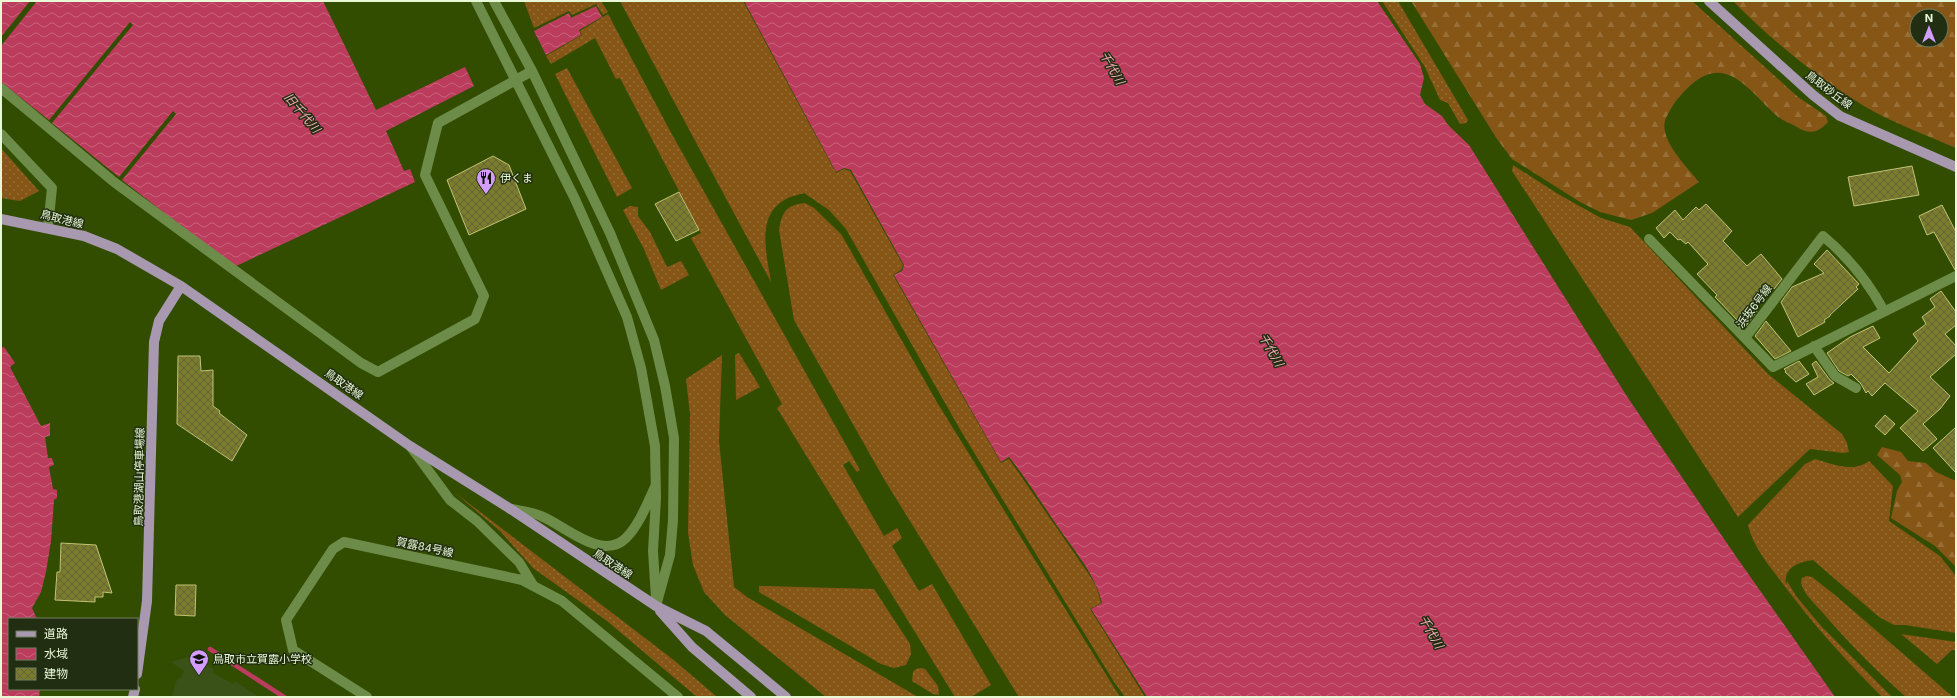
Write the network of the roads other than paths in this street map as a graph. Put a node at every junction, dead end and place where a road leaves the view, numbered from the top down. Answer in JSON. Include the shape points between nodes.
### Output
{"nodes":[{"id":1,"x":476,"y":1,"type":"edge"},
{"id":2,"x":494,"y":1,"type":"edge"},
{"id":3,"x":1709,"y":1,"type":"edge"},
{"id":4,"x":532,"y":71,"type":"junction"},
{"id":5,"x":514,"y":80,"type":"junction"},
{"id":6,"x":1,"y":88,"type":"edge"},
{"id":7,"x":1,"y":134,"type":"edge"},
{"id":8,"x":1956,"y":167,"type":"edge"},
{"id":9,"x":1,"y":219,"type":"edge"},
{"id":10,"x":48,"y":227,"type":"junction"},
{"id":11,"x":1649,"y":239,"type":"dead end"},
{"id":12,"x":1956,"y":276,"type":"edge"},
{"id":13,"x":182,"y":286,"type":"junction"},
{"id":14,"x":1884,"y":311,"type":"junction"},
{"id":15,"x":1745,"y":338,"type":"junction"},
{"id":16,"x":1814,"y":346,"type":"junction"},
{"id":17,"x":1856,"y":388,"type":"dead end"},
{"id":18,"x":410,"y":446,"type":"junction"},
{"id":19,"x":656,"y":484,"type":"junction"},
{"id":20,"x":509,"y":508,"type":"junction"},
{"id":21,"x":532,"y":585,"type":"junction"},
{"id":22,"x":656,"y":606,"type":"junction"},
{"id":23,"x":138,"y":667,"type":"edge"},
{"id":24,"x":367,"y":697,"type":"edge"},
{"id":25,"x":678,"y":697,"type":"edge"},
{"id":26,"x":751,"y":697,"type":"edge"},
{"id":27,"x":786,"y":697,"type":"edge"}],
"edges":[{"from":1,"to":5,"type":"street"},
{"from":2,"to":4,"type":"street"},
{"from":3,"to":8,"type":"main road","name":"鳥取砂丘線","via":[[1813,95],[1840,116]]},
{"from":4,"to":5,"type":"street"},
{"from":4,"to":22,"type":"street","via":[[632,284],[654,340],[665,386],[674,438],[673,520],[670,555]]},
{"from":5,"to":6,"type":"street","via":[[438,123],[425,175],[484,296],[475,318],[378,372],[316,331],[117,183]]},
{"from":5,"to":19,"type":"street","via":[[574,199],[627,318],[641,368],[655,446]]},
{"from":7,"to":10,"type":"street","via":[[52,188]]},
{"from":9,"to":10,"type":"main road","name":"鳥取港線"},
{"from":10,"to":13,"type":"main road","name":"鳥取港線","via":[[84,236],[117,249]]},
{"from":11,"to":15,"type":"street"},
{"from":12,"to":14,"type":"street","name":"浜坂6号線"},
{"from":13,"to":18,"type":"main road","name":"鳥取港線"},
{"from":13,"to":23,"type":"main road","name":"鳥取港湖山停車場線","via":[[159,321],[154,342],[148,594]]},
{"from":14,"to":15,"type":"street","name":"浜坂6号線","via":[[1873,291],[1838,248],[1823,236]]},
{"from":14,"to":16,"type":"street","name":"浜坂6号線"},
{"from":15,"to":16,"type":"street","name":"浜坂6号線","via":[[1773,367]]},
{"from":16,"to":17,"type":"street","via":[[1834,376]]},
{"from":18,"to":20,"type":"main road","name":"鳥取港線"},
{"from":18,"to":21,"type":"street","via":[[450,500],[477,521],[519,562]]},
{"from":19,"to":20,"type":"street","via":[[643,514],[626,538],[610,547],[588,542],[541,516]]},
{"from":19,"to":22,"type":"street","via":[[653,551]]},
{"from":20,"to":22,"type":"main road","name":"鳥取港線"},
{"from":21,"to":24,"type":"street","name":"賀露84号線","via":[[522,580],[344,542],[333,550],[286,620],[293,650]]},
{"from":21,"to":25,"type":"street","name":"賀露84号線","via":[[562,601]]},
{"from":22,"to":26,"type":"main road","name":"鳥取港線","via":[[692,647]]},
{"from":22,"to":27,"type":"main road","name":"鳥取港線","via":[[706,631]]}]}
